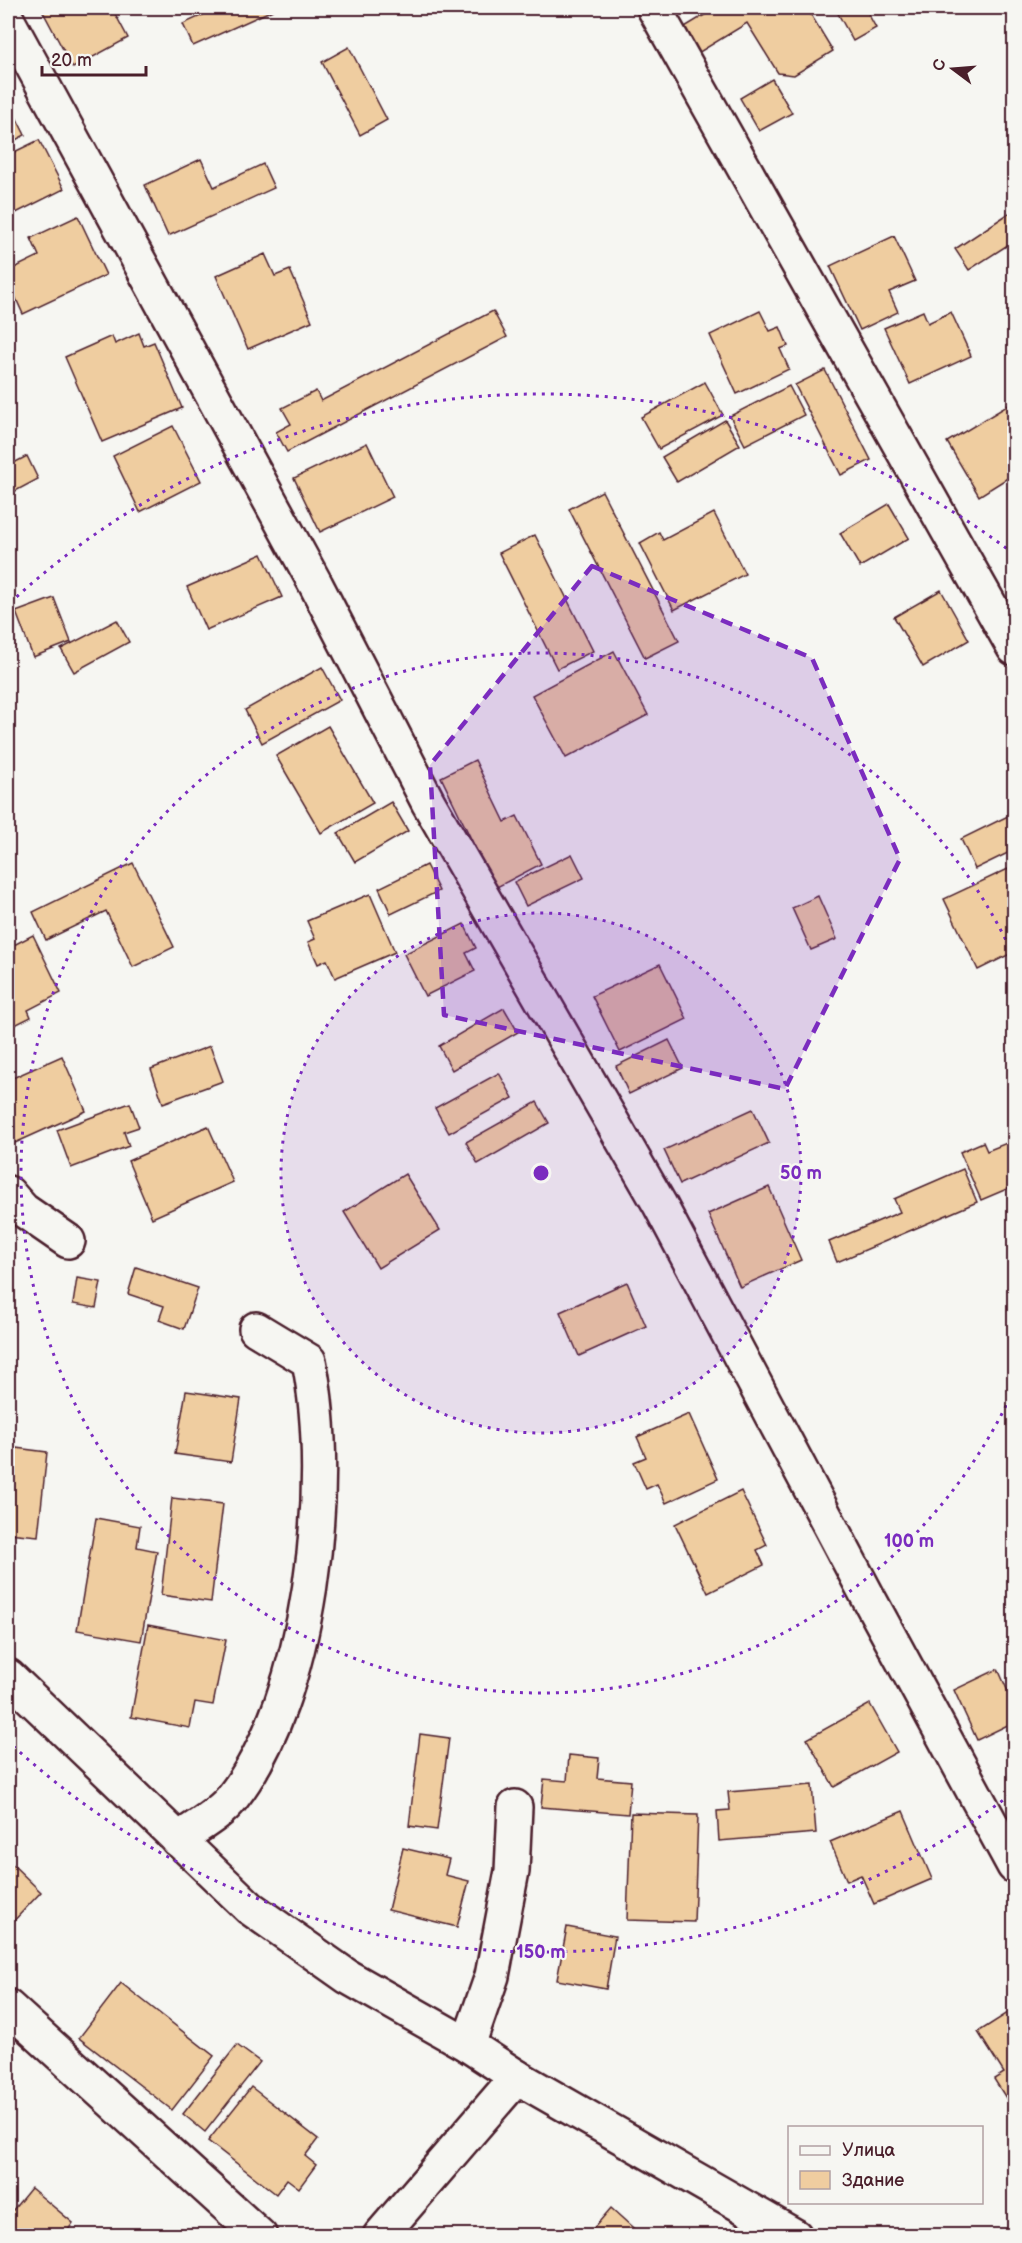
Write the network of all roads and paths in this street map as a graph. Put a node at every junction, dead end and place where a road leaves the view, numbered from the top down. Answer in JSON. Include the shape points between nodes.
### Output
{"nodes":[{"id":1,"x":654,"y":8,"type":"edge"},
{"id":2,"x":8,"y":21,"type":"edge"},
{"id":3,"x":1014,"y":648,"type":"edge"},
{"id":4,"x":8,"y":1193,"type":"edge"},
{"id":5,"x":68,"y":1241,"type":"dead end"},
{"id":6,"x":256,"y":1329,"type":"dead end"},
{"id":7,"x":8,"y":1676,"type":"edge"},
{"id":8,"x":515,"y":1807,"type":"dead end"},
{"id":9,"x":178,"y":1840,"type":"junction"},
{"id":10,"x":1014,"y":1866,"type":"edge"},
{"id":11,"x":8,"y":2007,"type":"edge"},
{"id":12,"x":468,"y":2045,"type":"junction"},
{"id":13,"x":516,"y":2077,"type":"junction"},
{"id":14,"x":260,"y":2235,"type":"edge"},
{"id":15,"x":380,"y":2235,"type":"edge"},
{"id":16,"x":795,"y":2235,"type":"edge"}],
"edges":[{"from":1,"to":3,"type":"street"},
{"from":2,"to":10,"type":"street","via":[[316,585],[428,802],[660,1205]]},
{"from":4,"to":5,"type":"street","via":[[23,1210]]},
{"from":6,"to":9,"type":"street","via":[[309,1361],[316,1398],[317,1490],[310,1592],[289,1684],[260,1755],[230,1800]]},
{"from":7,"to":9,"type":"street"},
{"from":8,"to":12,"type":"street","via":[[512,1871],[492,1976]]},
{"from":9,"to":12,"type":"street","via":[[250,1908],[293,1941]]},
{"from":11,"to":14,"type":"street"},
{"from":12,"to":13,"type":"street"},
{"from":13,"to":15,"type":"street"},
{"from":13,"to":16,"type":"street"}]}
